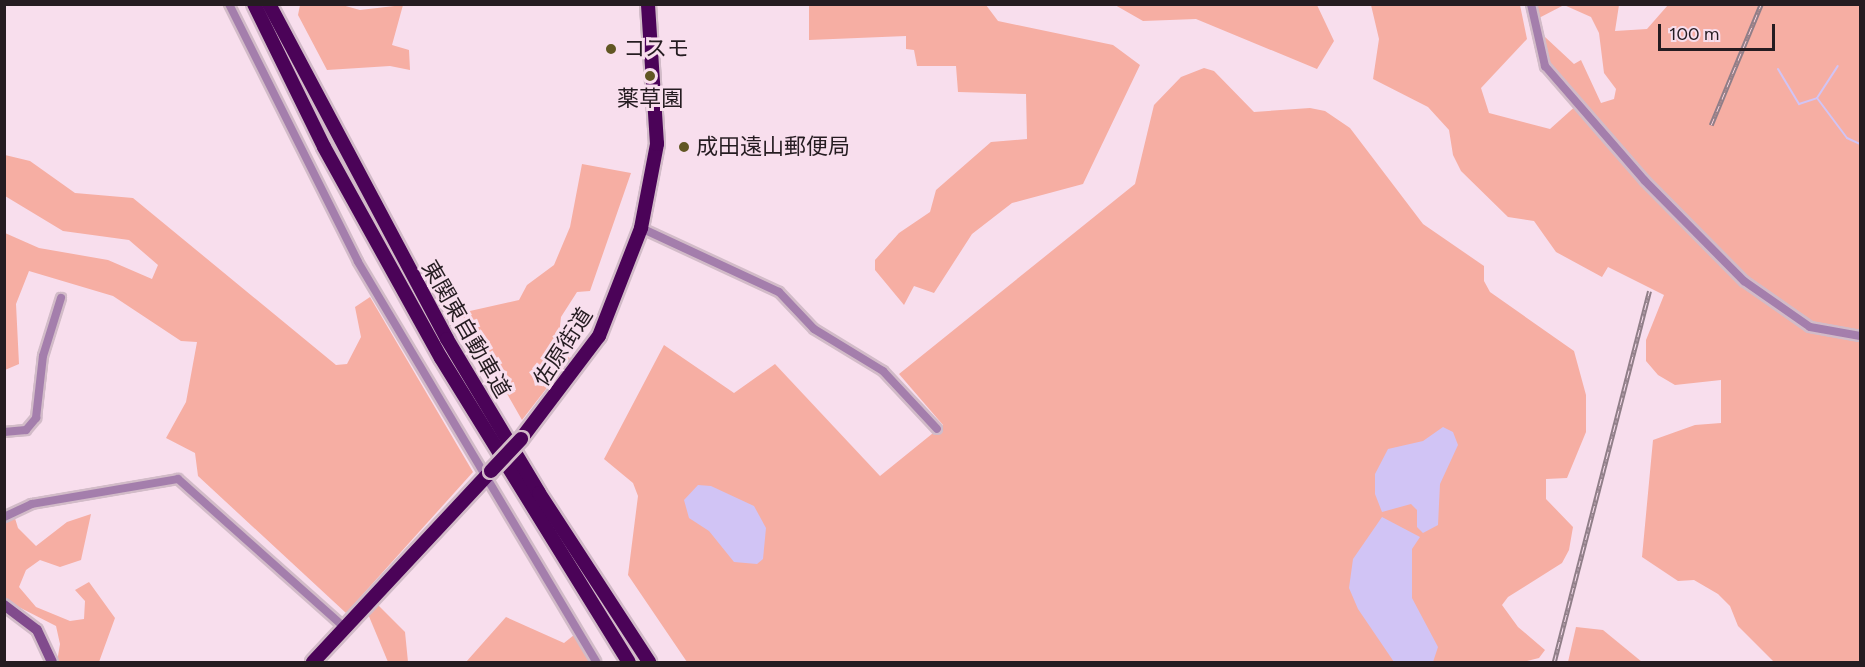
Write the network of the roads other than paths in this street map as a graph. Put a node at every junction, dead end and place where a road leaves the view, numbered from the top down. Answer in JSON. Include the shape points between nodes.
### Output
{"nodes":[{"id":1,"x":229,"y":4,"type":"edge"},
{"id":2,"x":254,"y":4,"type":"edge"},
{"id":3,"x":269,"y":4,"type":"edge"},
{"id":4,"x":648,"y":4,"type":"edge"},
{"id":5,"x":1531,"y":4,"type":"edge"},
{"id":6,"x":641,"y":228,"type":"junction"},
{"id":7,"x":61,"y":298,"type":"dead end"},
{"id":8,"x":1860,"y":336,"type":"edge"},
{"id":9,"x":937,"y":429,"type":"dead end"},
{"id":10,"x":4,"y":432,"type":"edge"},
{"id":11,"x":487,"y":475,"type":"junction"},
{"id":12,"x":4,"y":517,"type":"edge"},
{"id":13,"x":4,"y":606,"type":"edge"},
{"id":14,"x":345,"y":628,"type":"junction"},
{"id":15,"x":52,"y":663,"type":"edge"},
{"id":16,"x":313,"y":663,"type":"edge"},
{"id":17,"x":596,"y":663,"type":"edge"},
{"id":18,"x":629,"y":663,"type":"edge"},
{"id":19,"x":649,"y":663,"type":"edge"}],
"edges":[{"from":1,"to":11,"type":"street","via":[[358,262]]},
{"from":2,"to":18,"type":"highway","name":"東関東自動車道","via":[[324,147],[441,358]]},
{"from":3,"to":19,"type":"highway","name":"東関東自動車道","via":[[447,339],[539,493]]},
{"from":4,"to":6,"type":"highway","name":"佐原街道","via":[[657,135]]},
{"from":5,"to":8,"type":"street","via":[[1545,66],[1694,231],[1744,281],[1810,327]]},
{"from":6,"to":9,"type":"street","via":[[779,292],[814,329],[883,371]]},
{"from":6,"to":11,"type":"highway","name":"佐原街道","bridge":true,"via":[[599,336],[521,439]]},
{"from":7,"to":10,"type":"street","via":[[43,356],[34,424],[26,430]]},
{"from":11,"to":14,"type":"highway","name":"佐原街道"},
{"from":11,"to":17,"type":"street"},
{"from":12,"to":14,"type":"street","via":[[32,504],[178,479]]},
{"from":13,"to":15,"type":"street","via":[[37,630]]},
{"from":14,"to":16,"type":"highway","name":"佐原街道"}]}
